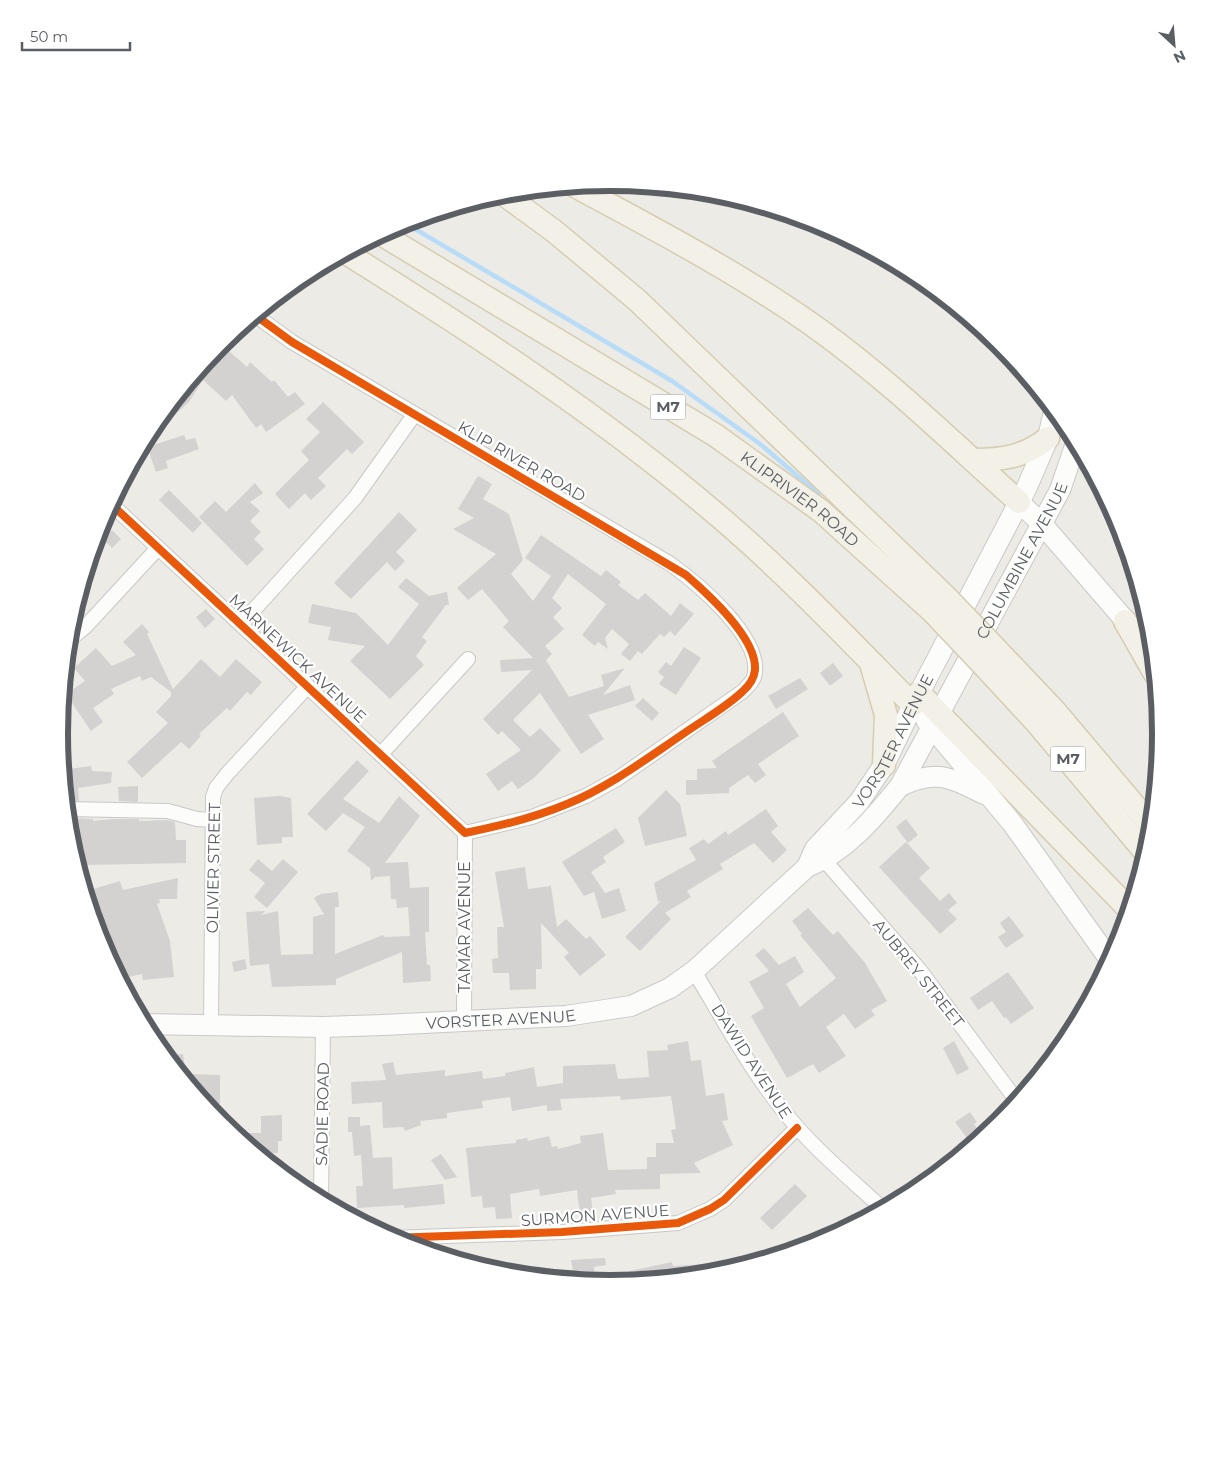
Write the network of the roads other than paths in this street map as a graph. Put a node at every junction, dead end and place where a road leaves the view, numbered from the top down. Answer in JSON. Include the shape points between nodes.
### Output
{"nodes":[{"id":1,"x":587,"y":192,"type":"edge"},
{"id":2,"x":511,"y":201,"type":"edge"},
{"id":3,"x":389,"y":239,"type":"edge"},
{"id":4,"x":352,"y":257,"type":"edge"},
{"id":5,"x":260,"y":320,"type":"edge"},
{"id":6,"x":414,"y":415,"type":"junction"},
{"id":7,"x":1052,"y":421,"type":"edge"},
{"id":8,"x":1048,"y":438,"type":"junction"},
{"id":9,"x":1073,"y":452,"type":"edge"},
{"id":10,"x":973,"y":460,"type":"junction"},
{"id":11,"x":1019,"y":502,"type":"junction"},
{"id":12,"x":116,"y":509,"type":"edge"},
{"id":13,"x":1042,"y":524,"type":"junction"},
{"id":14,"x":158,"y":548,"type":"junction"},
{"id":15,"x":938,"y":603,"type":"junction"},
{"id":16,"x":966,"y":605,"type":"joint"},
{"id":17,"x":1125,"y":621,"type":"junction"},
{"id":18,"x":242,"y":623,"type":"junction"},
{"id":19,"x":77,"y":635,"type":"edge"},
{"id":20,"x":1143,"y":641,"type":"edge"},
{"id":21,"x":975,"y":647,"type":"joint"},
{"id":22,"x":1146,"y":658,"type":"edge"},
{"id":23,"x":468,"y":659,"type":"dead end"},
{"id":24,"x":992,"y":659,"type":"junction"},
{"id":25,"x":870,"y":661,"type":"junction"},
{"id":26,"x":308,"y":686,"type":"junction"},
{"id":27,"x":916,"y":699,"type":"junction"},
{"id":28,"x":937,"y":721,"type":"junction"},
{"id":29,"x":381,"y":754,"type":"junction"},
{"id":30,"x":884,"y":765,"type":"junction"},
{"id":31,"x":900,"y":786,"type":"junction"},
{"id":32,"x":992,"y":798,"type":"junction"},
{"id":33,"x":73,"y":809,"type":"edge"},
{"id":34,"x":1145,"y":818,"type":"edge"},
{"id":35,"x":212,"y":820,"type":"junction"},
{"id":36,"x":465,"y":833,"type":"junction"},
{"id":37,"x":1140,"y":845,"type":"edge"},
{"id":38,"x":816,"y":859,"type":"junction"},
{"id":39,"x":1124,"y":904,"type":"edge"},
{"id":40,"x":1105,"y":953,"type":"edge"},
{"id":41,"x":694,"y":971,"type":"junction"},
{"id":42,"x":464,"y":1021,"type":"junction"},
{"id":43,"x":152,"y":1024,"type":"edge"},
{"id":44,"x":211,"y":1025,"type":"junction"},
{"id":45,"x":323,"y":1027,"type":"junction"},
{"id":46,"x":1013,"y":1095,"type":"edge"},
{"id":47,"x":797,"y":1128,"type":"junction"},
{"id":48,"x":321,"y":1192,"type":"edge"},
{"id":49,"x":877,"y":1204,"type":"edge"},
{"id":50,"x":410,"y":1237,"type":"edge"}],
"edges":[{"from":1,"to":10,"type":"main road","via":[[697,251],[820,330]]},
{"from":2,"to":15,"type":"main road","name":"KLIPRIVIER ROAD","number":"M7","via":[[554,231],[637,300]]},
{"from":3,"to":15,"type":"main road","name":"KLIPRIVIER ROAD","number":"M7","via":[[715,435],[821,511]]},
{"from":4,"to":25,"type":"main road","via":[[497,350],[639,451],[758,550]]},
{"from":5,"to":6,"type":"street","name":"KLIP RIVER ROAD"},
{"from":6,"to":18,"type":"street","via":[[355,498]]},
{"from":6,"to":36,"type":"street","name":"KLIP RIVER ROAD","via":[[669,563],[706,594],[745,638],[754,655],[754,678],[742,692],[617,779],[586,796],[532,817]]},
{"from":7,"to":8,"type":"main road","name":"COLUMBINE AVENUE"},
{"from":8,"to":10,"type":"main road","via":[[1016,456]]},
{"from":8,"to":11,"type":"main road","name":"COLUMBINE AVENUE"},
{"from":9,"to":13,"type":"main road","name":"COLUMBINE AVENUE","via":[[1060,490]]},
{"from":10,"to":11,"type":"main road"},
{"from":11,"to":13,"type":"main road"},
{"from":11,"to":16,"type":"main road","name":"COLUMBINE AVENUE"},
{"from":12,"to":14,"type":"street","name":"MARNEWICK AVENUE"},
{"from":13,"to":17,"type":"main road"},
{"from":13,"to":21,"type":"main road","name":"COLUMBINE AVENUE"},
{"from":14,"to":18,"type":"street","name":"MARNEWICK AVENUE"},
{"from":14,"to":19,"type":"street"},
{"from":15,"to":24,"type":"main road","name":"KLIPRIVIER ROAD","number":"M7","bridge":true},
{"from":16,"to":27,"type":"main road","name":"VORSTER AVENUE"},
{"from":17,"to":20,"type":"main road"},
{"from":17,"to":22,"type":"main road"},
{"from":18,"to":26,"type":"street","name":"MARNEWICK AVENUE"},
{"from":21,"to":28,"type":"main road","name":"VORSTER AVENUE"},
{"from":23,"to":29,"type":"street"},
{"from":24,"to":34,"type":"main road","name":"KLIPRIVIER ROAD","number":"M7","via":[[1054,710]]},
{"from":24,"to":37,"type":"main road","name":"KLIPRIVIER ROAD","number":"M7","via":[[1036,722]]},
{"from":25,"to":27,"type":"main road"},
{"from":25,"to":30,"type":"main road","via":[[886,716]]},
{"from":26,"to":29,"type":"street","name":"MARNEWICK AVENUE"},
{"from":26,"to":35,"type":"street","name":"OLIVIER STREET","via":[[221,781],[213,797]]},
{"from":27,"to":28,"type":"main road"},
{"from":27,"to":30,"type":"main road","name":"VORSTER AVENUE"},
{"from":28,"to":31,"type":"main road","name":"VORSTER AVENUE"},
{"from":28,"to":32,"type":"main road"},
{"from":28,"to":39,"type":"main road"},
{"from":29,"to":36,"type":"street","name":"MARNEWICK AVENUE"},
{"from":30,"to":38,"type":"main road","name":"VORSTER AVENUE"},
{"from":31,"to":32,"type":"main road","via":[[927,776],[946,776]]},
{"from":31,"to":38,"type":"main road","name":"VORSTER AVENUE","via":[[856,834]]},
{"from":32,"to":40,"type":"main road"},
{"from":33,"to":35,"type":"street","via":[[168,811]]},
{"from":35,"to":44,"type":"street","name":"OLIVIER STREET"},
{"from":36,"to":42,"type":"street","name":"TAMAR AVENUE"},
{"from":38,"to":41,"type":"main road","name":"VORSTER AVENUE"},
{"from":38,"to":46,"type":"street","name":"AUBREY STREET","via":[[919,969]]},
{"from":41,"to":42,"type":"main road","name":"VORSTER AVENUE","via":[[670,988],[630,1006],[566,1016]]},
{"from":41,"to":47,"type":"street","name":"DAWID AVENUE","via":[[758,1075]]},
{"from":42,"to":45,"type":"main road","name":"VORSTER AVENUE"},
{"from":43,"to":44,"type":"main road","name":"VORSTER AVENUE"},
{"from":44,"to":45,"type":"main road","name":"VORSTER AVENUE"},
{"from":45,"to":48,"type":"street","name":"SADIE ROAD"},
{"from":47,"to":49,"type":"street","name":"DAWID AVENUE"},
{"from":47,"to":50,"type":"street","name":"SURMON AVENUE","via":[[724,1200],[710,1210],[678,1223],[562,1232]]}]}
